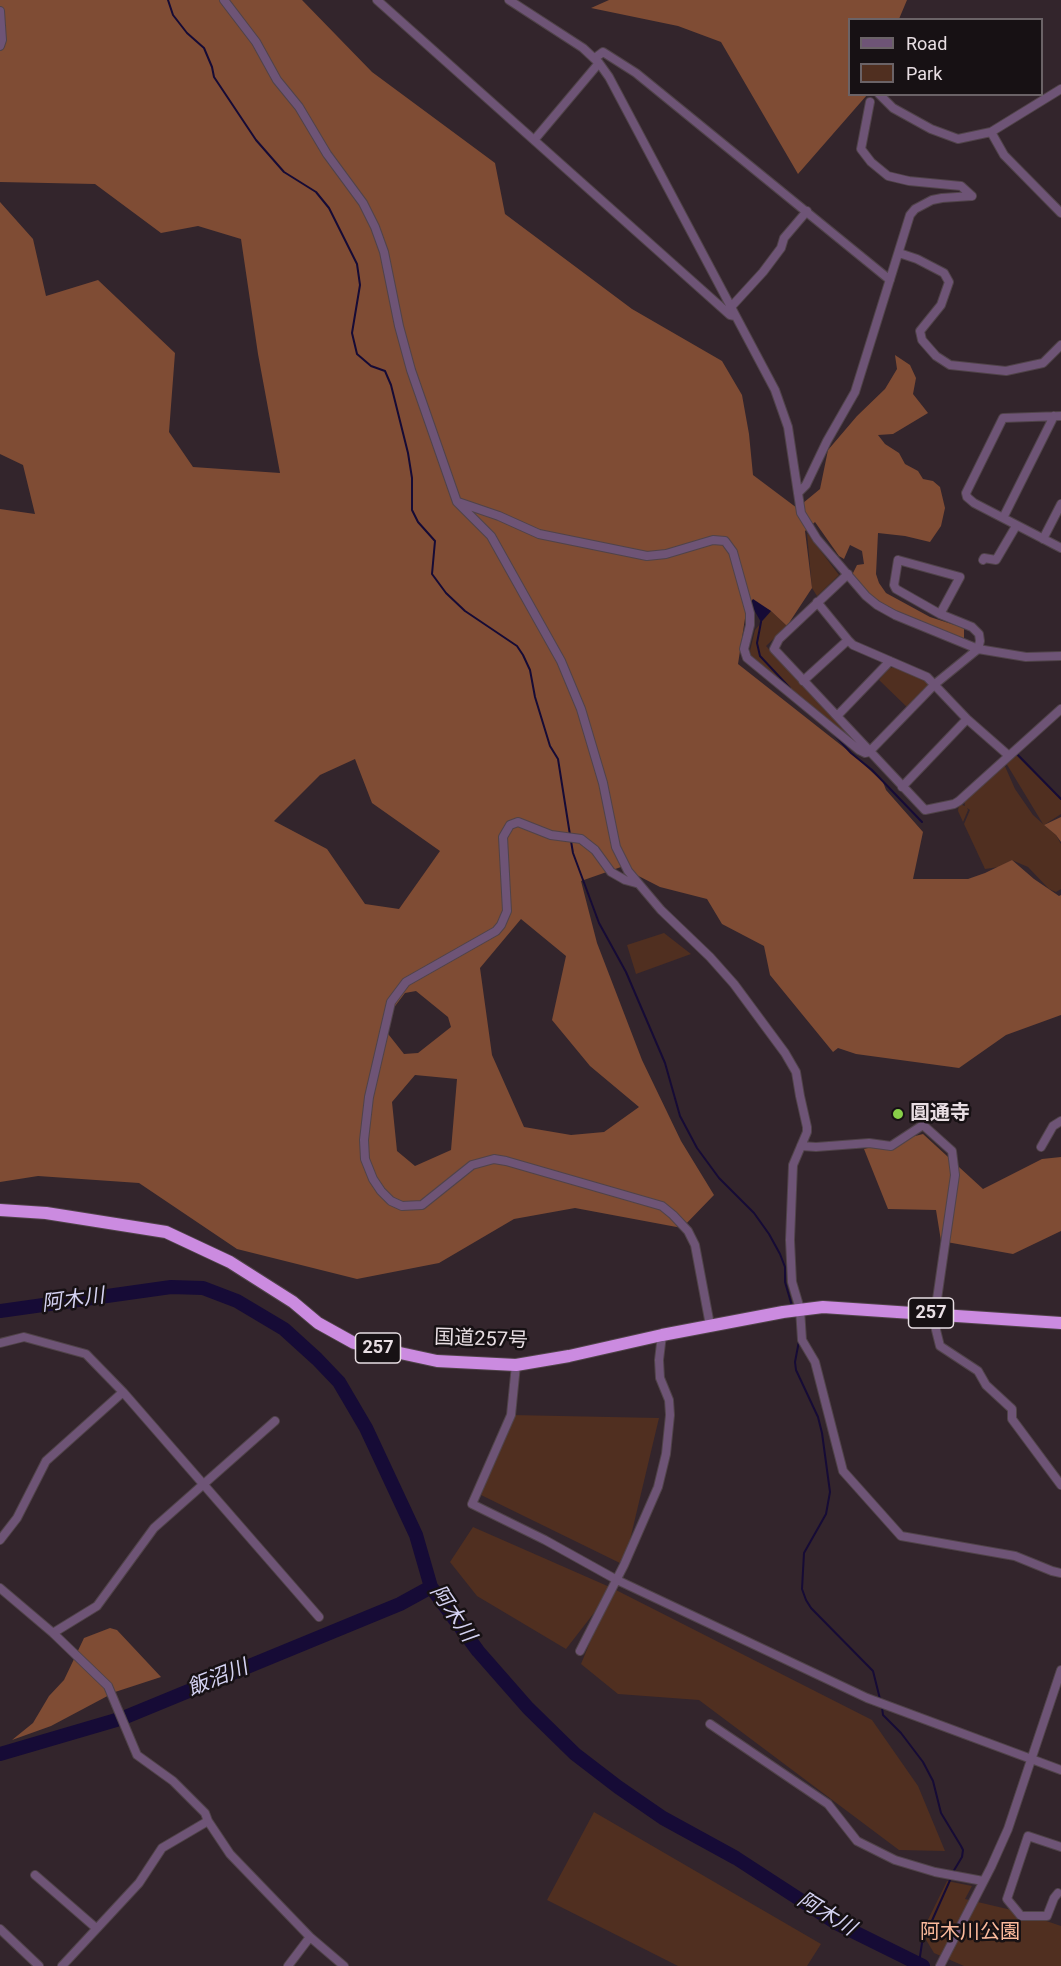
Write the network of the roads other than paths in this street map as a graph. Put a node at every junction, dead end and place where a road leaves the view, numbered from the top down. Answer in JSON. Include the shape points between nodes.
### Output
{"nodes":[{"id":1,"x":224,"y":0,"type":"edge"},
{"id":2,"x":377,"y":0,"type":"edge"},
{"id":3,"x":509,"y":0,"type":"edge"},
{"id":4,"x":0,"y":11,"type":"edge"},
{"id":5,"x":0,"y":46,"type":"edge"},
{"id":6,"x":597,"y":60,"type":"junction"},
{"id":7,"x":1061,"y":89,"type":"edge"},
{"id":8,"x":881,"y":96,"type":"edge"},
{"id":9,"x":870,"y":102,"type":"dead end"},
{"id":10,"x":991,"y":132,"type":"junction"},
{"id":11,"x":535,"y":139,"type":"junction"},
{"id":12,"x":807,"y":211,"type":"junction"},
{"id":13,"x":1061,"y":213,"type":"edge"},
{"id":14,"x":899,"y":253,"type":"junction"},
{"id":15,"x":890,"y":280,"type":"junction"},
{"id":16,"x":733,"y":311,"type":"junction"},
{"id":17,"x":1061,"y":345,"type":"edge"},
{"id":18,"x":1058,"y":416,"type":"edge"},
{"id":19,"x":799,"y":492,"type":"junction"},
{"id":20,"x":457,"y":502,"type":"junction"},
{"id":21,"x":1061,"y":504,"type":"edge"},
{"id":22,"x":1003,"y":518,"type":"junction"},
{"id":23,"x":1016,"y":526,"type":"junction"},
{"id":24,"x":1043,"y":539,"type":"junction"},
{"id":25,"x":1061,"y":548,"type":"edge"},
{"id":26,"x":982,"y":560,"type":"dead end"},
{"id":27,"x":848,"y":574,"type":"junction"},
{"id":28,"x":818,"y":602,"type":"junction"},
{"id":29,"x":940,"y":614,"type":"junction"},
{"id":30,"x":848,"y":640,"type":"junction"},
{"id":31,"x":978,"y":649,"type":"junction"},
{"id":32,"x":1061,"y":656,"type":"edge"},
{"id":33,"x":891,"y":661,"type":"junction"},
{"id":34,"x":803,"y":681,"type":"junction"},
{"id":35,"x":935,"y":684,"type":"junction"},
{"id":36,"x":1061,"y":709,"type":"edge"},
{"id":37,"x":837,"y":716,"type":"junction"},
{"id":38,"x":967,"y":719,"type":"junction"},
{"id":39,"x":869,"y":752,"type":"junction"},
{"id":40,"x":1008,"y":755,"type":"junction"},
{"id":41,"x":902,"y":787,"type":"junction"},
{"id":42,"x":637,"y":883,"type":"junction"},
{"id":43,"x":1061,"y":1121,"type":"edge"},
{"id":44,"x":801,"y":1146,"type":"junction"},
{"id":45,"x":1041,"y":1147,"type":"dead end"},
{"id":46,"x":0,"y":1210,"type":"edge"},
{"id":47,"x":800,"y":1309,"type":"junction"},
{"id":48,"x":935,"y":1313,"type":"junction"},
{"id":49,"x":1061,"y":1323,"type":"edge"},
{"id":50,"x":710,"y":1325,"type":"junction"},
{"id":51,"x":662,"y":1335,"type":"junction"},
{"id":52,"x":0,"y":1343,"type":"edge"},
{"id":53,"x":516,"y":1365,"type":"junction"},
{"id":54,"x":123,"y":1392,"type":"junction"},
{"id":55,"x":275,"y":1421,"type":"dead end"},
{"id":56,"x":203,"y":1484,"type":"junction"},
{"id":57,"x":1061,"y":1485,"type":"edge"},
{"id":58,"x":0,"y":1539,"type":"edge"},
{"id":59,"x":1061,"y":1573,"type":"edge"},
{"id":60,"x":617,"y":1580,"type":"junction"},
{"id":61,"x":0,"y":1587,"type":"edge"},
{"id":62,"x":319,"y":1617,"type":"dead end"},
{"id":63,"x":52,"y":1633,"type":"junction"},
{"id":64,"x":580,"y":1651,"type":"dead end"},
{"id":65,"x":1061,"y":1670,"type":"edge"},
{"id":66,"x":710,"y":1724,"type":"dead end"},
{"id":67,"x":1031,"y":1760,"type":"junction"},
{"id":68,"x":1061,"y":1770,"type":"edge"},
{"id":69,"x":208,"y":1821,"type":"junction"},
{"id":70,"x":1061,"y":1847,"type":"edge"},
{"id":71,"x":35,"y":1875,"type":"dead end"},
{"id":72,"x":983,"y":1881,"type":"junction"},
{"id":73,"x":1060,"y":1890,"type":"edge"},
{"id":74,"x":96,"y":1928,"type":"junction"},
{"id":75,"x":0,"y":1929,"type":"edge"},
{"id":76,"x":310,"y":1937,"type":"junction"},
{"id":77,"x":39,"y":1966,"type":"edge"},
{"id":78,"x":63,"y":1966,"type":"edge"},
{"id":79,"x":288,"y":1966,"type":"edge"},
{"id":80,"x":344,"y":1966,"type":"edge"},
{"id":81,"x":940,"y":1966,"type":"edge"}],
"edges":[{"from":1,"to":20,"type":"street","via":[[256,42],[375,227],[411,370]]},
{"from":2,"to":11,"type":"street"},
{"from":3,"to":6,"type":"street"},
{"from":4,"to":5,"type":"street"},
{"from":6,"to":11,"type":"street"},
{"from":6,"to":12,"type":"street","via":[[600,53],[608,54],[636,73]]},
{"from":6,"to":16,"type":"street"},
{"from":7,"to":10,"type":"street"},
{"from":8,"to":10,"type":"street","via":[[912,119],[958,139]]},
{"from":9,"to":14,"type":"street","via":[[861,149],[871,162],[888,176],[961,186],[972,196],[932,200],[915,209]]},
{"from":10,"to":13,"type":"street","via":[[1004,155]]},
{"from":11,"to":16,"type":"street","via":[[730,315]]},
{"from":12,"to":15,"type":"street"},
{"from":12,"to":16,"type":"street"},
{"from":14,"to":15,"type":"street"},
{"from":14,"to":17,"type":"street","via":[[944,273],[949,282],[941,305],[920,331],[922,340],[936,356],[950,364],[1006,371],[1043,363]]},
{"from":15,"to":19,"type":"street","via":[[855,392]]},
{"from":16,"to":19,"type":"street","via":[[782,406]]},
{"from":18,"to":22,"type":"street"},
{"from":18,"to":22,"type":"street","via":[[1004,418],[967,490],[969,500]]},
{"from":19,"to":27,"type":"street","via":[[801,513],[817,539]]},
{"from":20,"to":39,"type":"street","via":[[539,534],[647,556],[713,540],[725,541],[733,552],[750,614],[744,649],[747,658],[859,750]]},
{"from":20,"to":42,"type":"street","via":[[491,536],[561,661],[591,741],[616,847]]},
{"from":21,"to":24,"type":"street"},
{"from":22,"to":23,"type":"street"},
{"from":23,"to":24,"type":"street"},
{"from":23,"to":26,"type":"street","via":[[996,560]]},
{"from":24,"to":25,"type":"street"},
{"from":27,"to":28,"type":"street"},
{"from":27,"to":31,"type":"street","via":[[877,605]]},
{"from":28,"to":30,"type":"street"},
{"from":28,"to":34,"type":"street","via":[[774,646]]},
{"from":29,"to":29,"type":"street","via":[[960,577],[898,560],[896,589]]},
{"from":29,"to":31,"type":"street","via":[[976,630],[980,638]]},
{"from":30,"to":33,"type":"street"},
{"from":30,"to":34,"type":"street"},
{"from":31,"to":32,"type":"street","via":[[1026,657]]},
{"from":31,"to":35,"type":"street"},
{"from":33,"to":35,"type":"street","via":[[927,676]]},
{"from":33,"to":37,"type":"street"},
{"from":34,"to":37,"type":"street"},
{"from":35,"to":38,"type":"street"},
{"from":35,"to":39,"type":"street"},
{"from":36,"to":40,"type":"street"},
{"from":37,"to":39,"type":"street"},
{"from":38,"to":40,"type":"street"},
{"from":38,"to":41,"type":"street"},
{"from":39,"to":41,"type":"street"},
{"from":40,"to":41,"type":"street","via":[[954,804],[924,810]]},
{"from":42,"to":44,"type":"street","via":[[728,977],[785,1053],[796,1072],[807,1127]]},
{"from":42,"to":50,"type":"street","via":[[611,872],[589,843],[551,835],[518,822],[510,825],[503,837],[507,911],[501,925],[406,982],[388,1009],[369,1097],[365,1159],[381,1191],[402,1206],[422,1205],[472,1165],[494,1159],[662,1206],[688,1231],[695,1245]]},
{"from":43,"to":45,"type":"street","via":[[1053,1126]]},
{"from":44,"to":47,"type":"street","via":[[793,1165],[790,1240],[792,1282]]},
{"from":44,"to":48,"type":"street","via":[[891,1146],[923,1125],[952,1151],[955,1174]]},
{"from":46,"to":53,"type":"highway","name":"国道257号","number":"257","via":[[46,1213],[166,1232],[230,1262],[354,1343],[437,1361]]},
{"from":47,"to":48,"type":"highway","name":"国道257号","number":"257"},
{"from":47,"to":50,"type":"highway","name":"国道257号","number":"257"},
{"from":47,"to":59,"type":"street","via":[[802,1340],[815,1362],[843,1471],[901,1536],[1016,1556]]},
{"from":48,"to":49,"type":"highway","name":"国道257号","number":"257"},
{"from":48,"to":57,"type":"street","via":[[940,1346],[978,1371],[986,1385],[1012,1409],[1012,1419]]},
{"from":50,"to":51,"type":"highway","name":"国道257号","number":"257"},
{"from":51,"to":53,"type":"highway","name":"国道257号","number":"257"},
{"from":51,"to":60,"type":"street","via":[[658,1360],[670,1415],[666,1454],[658,1487]]},
{"from":52,"to":54,"type":"street","via":[[24,1337],[86,1354]]},
{"from":53,"to":60,"type":"street","via":[[511,1415],[472,1504]]},
{"from":54,"to":56,"type":"street"},
{"from":54,"to":58,"type":"street","via":[[46,1461],[17,1518]]},
{"from":55,"to":56,"type":"street"},
{"from":56,"to":62,"type":"street"},
{"from":56,"to":63,"type":"street","via":[[154,1528],[97,1606]]},
{"from":60,"to":64,"type":"street"},
{"from":60,"to":67,"type":"street","via":[[867,1698]]},
{"from":61,"to":63,"type":"street"},
{"from":63,"to":69,"type":"street","via":[[108,1686],[137,1755],[173,1780]]},
{"from":65,"to":67,"type":"street"},
{"from":66,"to":72,"type":"street","via":[[828,1804],[857,1841],[896,1860]]},
{"from":67,"to":68,"type":"street"},
{"from":67,"to":72,"type":"street","via":[[1008,1829]]},
{"from":69,"to":74,"type":"street","via":[[162,1848],[139,1882]]},
{"from":69,"to":76,"type":"street","via":[[230,1854]]},
{"from":70,"to":73,"type":"street","via":[[1028,1836],[1007,1899],[1022,1916],[1047,1916]]},
{"from":71,"to":74,"type":"street"},
{"from":72,"to":81,"type":"street"},
{"from":74,"to":78,"type":"street"},
{"from":75,"to":77,"type":"street"},
{"from":76,"to":79,"type":"street"},
{"from":76,"to":80,"type":"street"}]}
